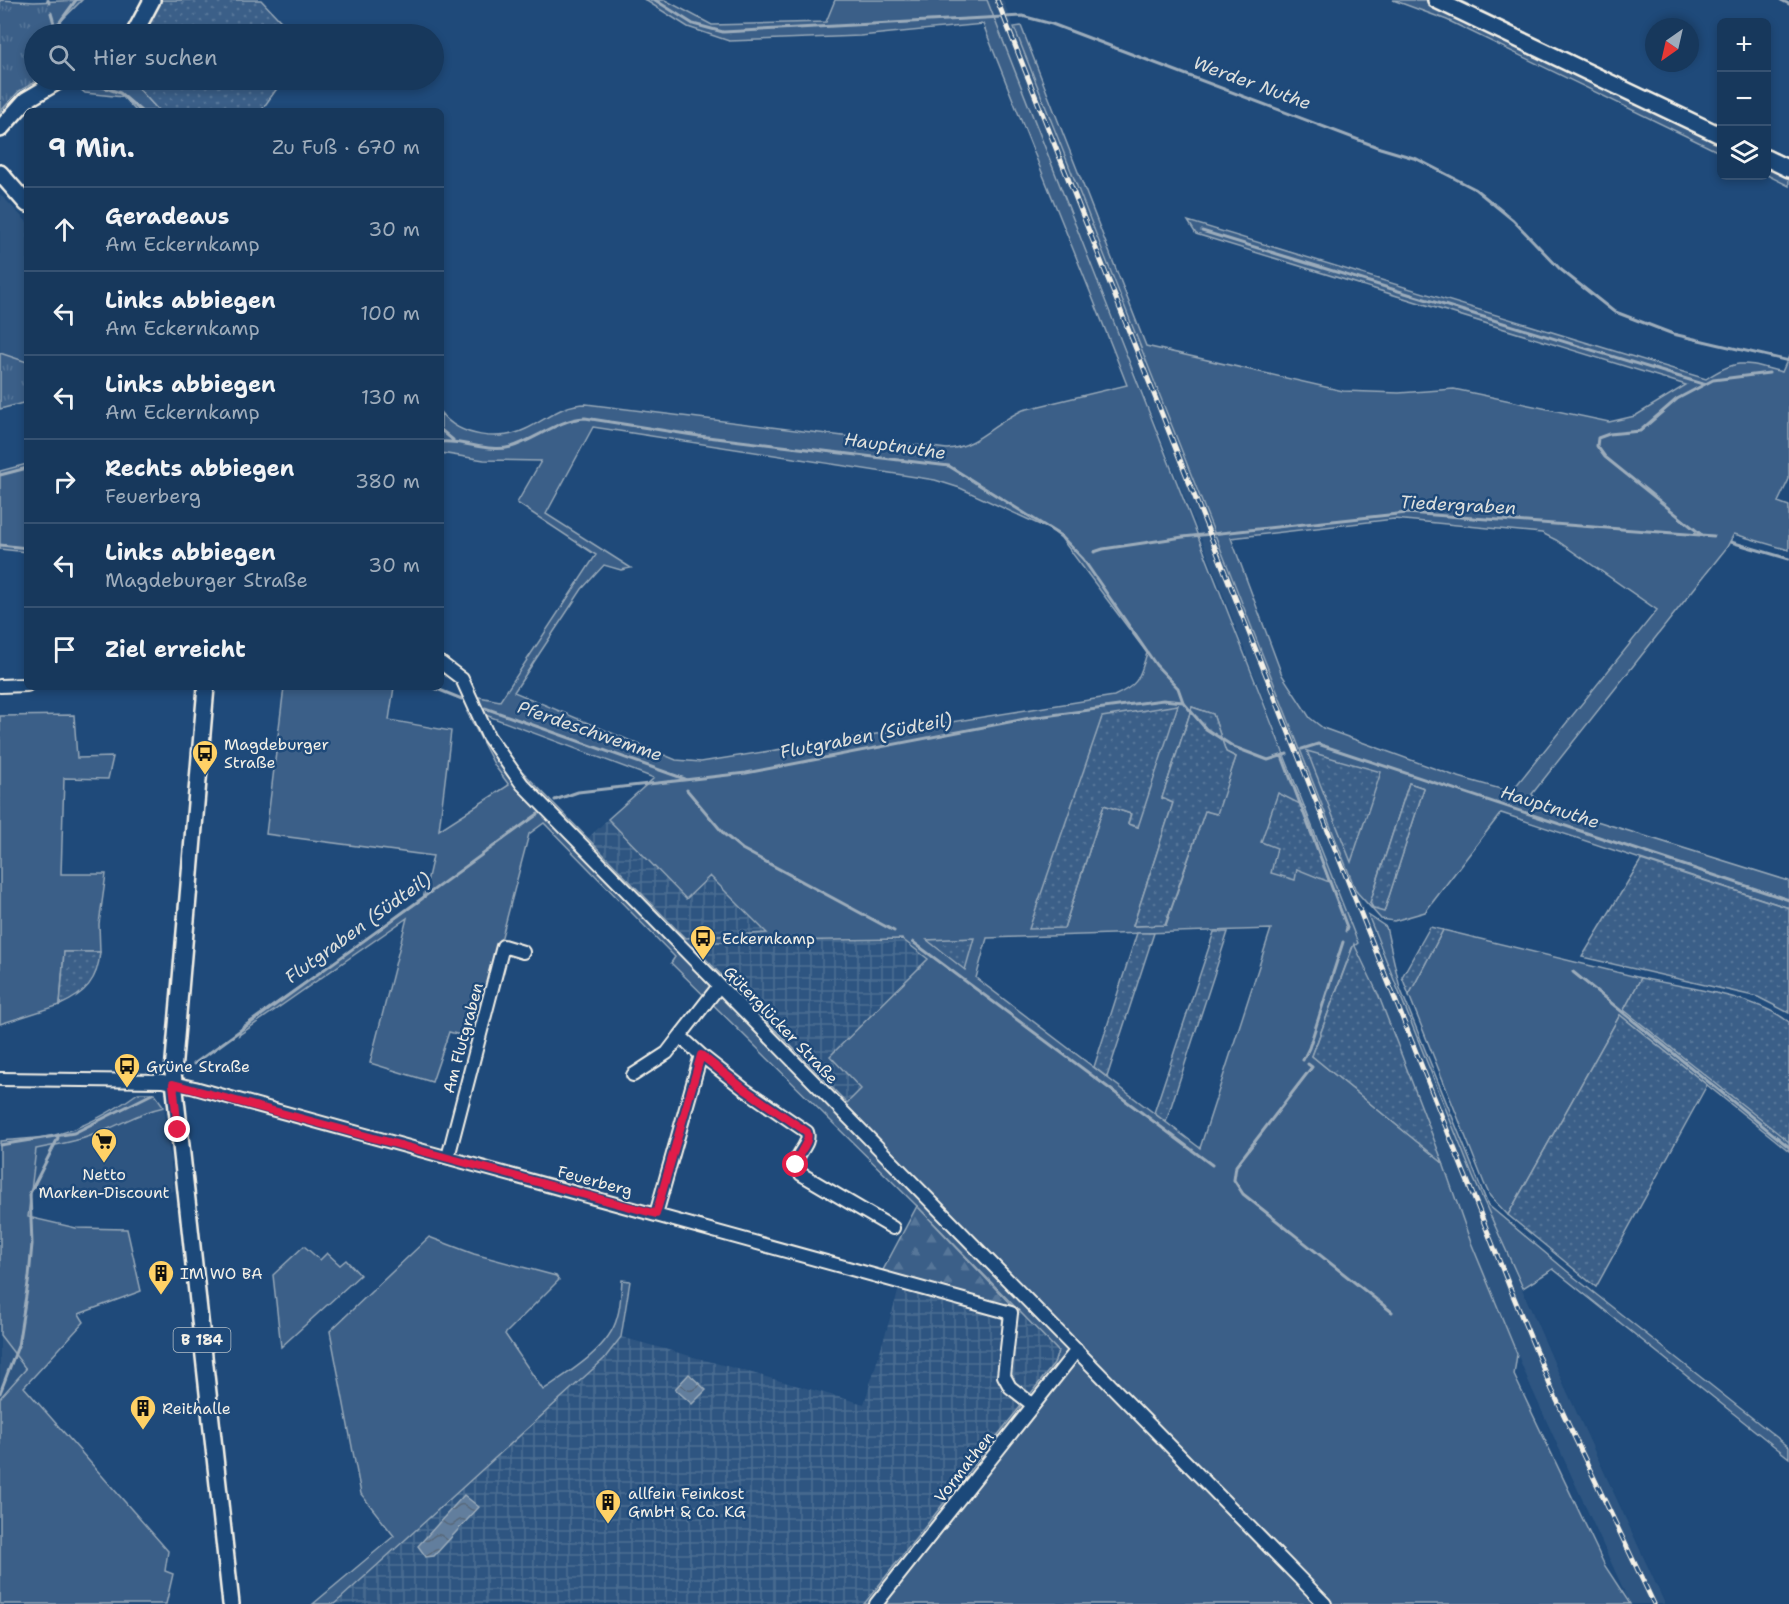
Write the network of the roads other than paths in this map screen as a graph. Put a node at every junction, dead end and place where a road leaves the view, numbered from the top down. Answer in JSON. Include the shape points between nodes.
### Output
{"nodes":[{"id":1,"x":152,"y":0,"type":"edge"},
{"id":2,"x":1436,"y":0,"type":"edge"},
{"id":3,"x":139,"y":24,"type":"edge"},
{"id":4,"x":43,"y":90,"type":"edge"},
{"id":5,"x":0,"y":129,"type":"edge"},
{"id":6,"x":1717,"y":134,"type":"edge"},
{"id":7,"x":1771,"y":160,"type":"edge"},
{"id":8,"x":1789,"y":169,"type":"edge"},
{"id":9,"x":0,"y":173,"type":"edge"},
{"id":10,"x":24,"y":201,"type":"edge"},
{"id":11,"x":444,"y":665,"type":"edge"},
{"id":12,"x":24,"y":685,"type":"edge"},
{"id":13,"x":0,"y":686,"type":"edge"},
{"id":14,"x":204,"y":690,"type":"edge"},
{"id":15,"x":523,"y":952,"type":"dead end"},
{"id":16,"x":719,"y":986,"type":"junction"},
{"id":17,"x":680,"y":1036,"type":"junction"},
{"id":18,"x":701,"y":1055,"type":"junction"},
{"id":19,"x":633,"y":1075,"type":"dead end"},
{"id":20,"x":0,"y":1079,"type":"edge"},
{"id":21,"x":173,"y":1084,"type":"junction"},
{"id":22,"x":448,"y":1157,"type":"junction"},
{"id":23,"x":656,"y":1214,"type":"junction"},
{"id":24,"x":893,"y":1228,"type":"dead end"},
{"id":25,"x":1077,"y":1350,"type":"junction"},
{"id":26,"x":1033,"y":1405,"type":"junction"},
{"id":27,"x":231,"y":1604,"type":"edge"},
{"id":28,"x":876,"y":1604,"type":"edge"},
{"id":29,"x":1325,"y":1604,"type":"edge"}],
"edges":[{"from":1,"to":3,"type":"main road"},
{"from":2,"to":6,"type":"main road"},
{"from":4,"to":5,"type":"main road","via":[[26,100]]},
{"from":7,"to":8,"type":"main road"},
{"from":9,"to":10,"type":"main road"},
{"from":11,"to":16,"type":"street","name":"Güterglücker Straße","via":[[462,679],[481,722],[522,784]]},
{"from":12,"to":13,"type":"street"},
{"from":14,"to":21,"type":"main road","number":"B 184"},
{"from":15,"to":22,"type":"street","name":"Am Flutgraben","via":[[503,946]]},
{"from":16,"to":17,"type":"street"},
{"from":16,"to":25,"type":"street","name":"Güterglücker Straße"},
{"from":17,"to":18,"type":"street"},
{"from":17,"to":19,"type":"street","via":[[667,1053]]},
{"from":18,"to":23,"type":"street"},
{"from":18,"to":24,"type":"street","via":[[807,1132],[808,1141],[796,1160],[801,1174]]},
{"from":20,"to":21,"type":"street"},
{"from":21,"to":22,"type":"street","name":"Feuerberg"},
{"from":21,"to":27,"type":"main road","number":"B 184"},
{"from":22,"to":23,"type":"street","name":"Feuerberg"},
{"from":23,"to":26,"type":"street","name":"Feuerberg","via":[[1011,1313],[1004,1376],[1010,1387]]},
{"from":25,"to":26,"type":"street","name":"Vormathen"},
{"from":25,"to":29,"type":"street","name":"Güterglücker Straße"},
{"from":26,"to":28,"type":"street","name":"Vormathen"}]}
